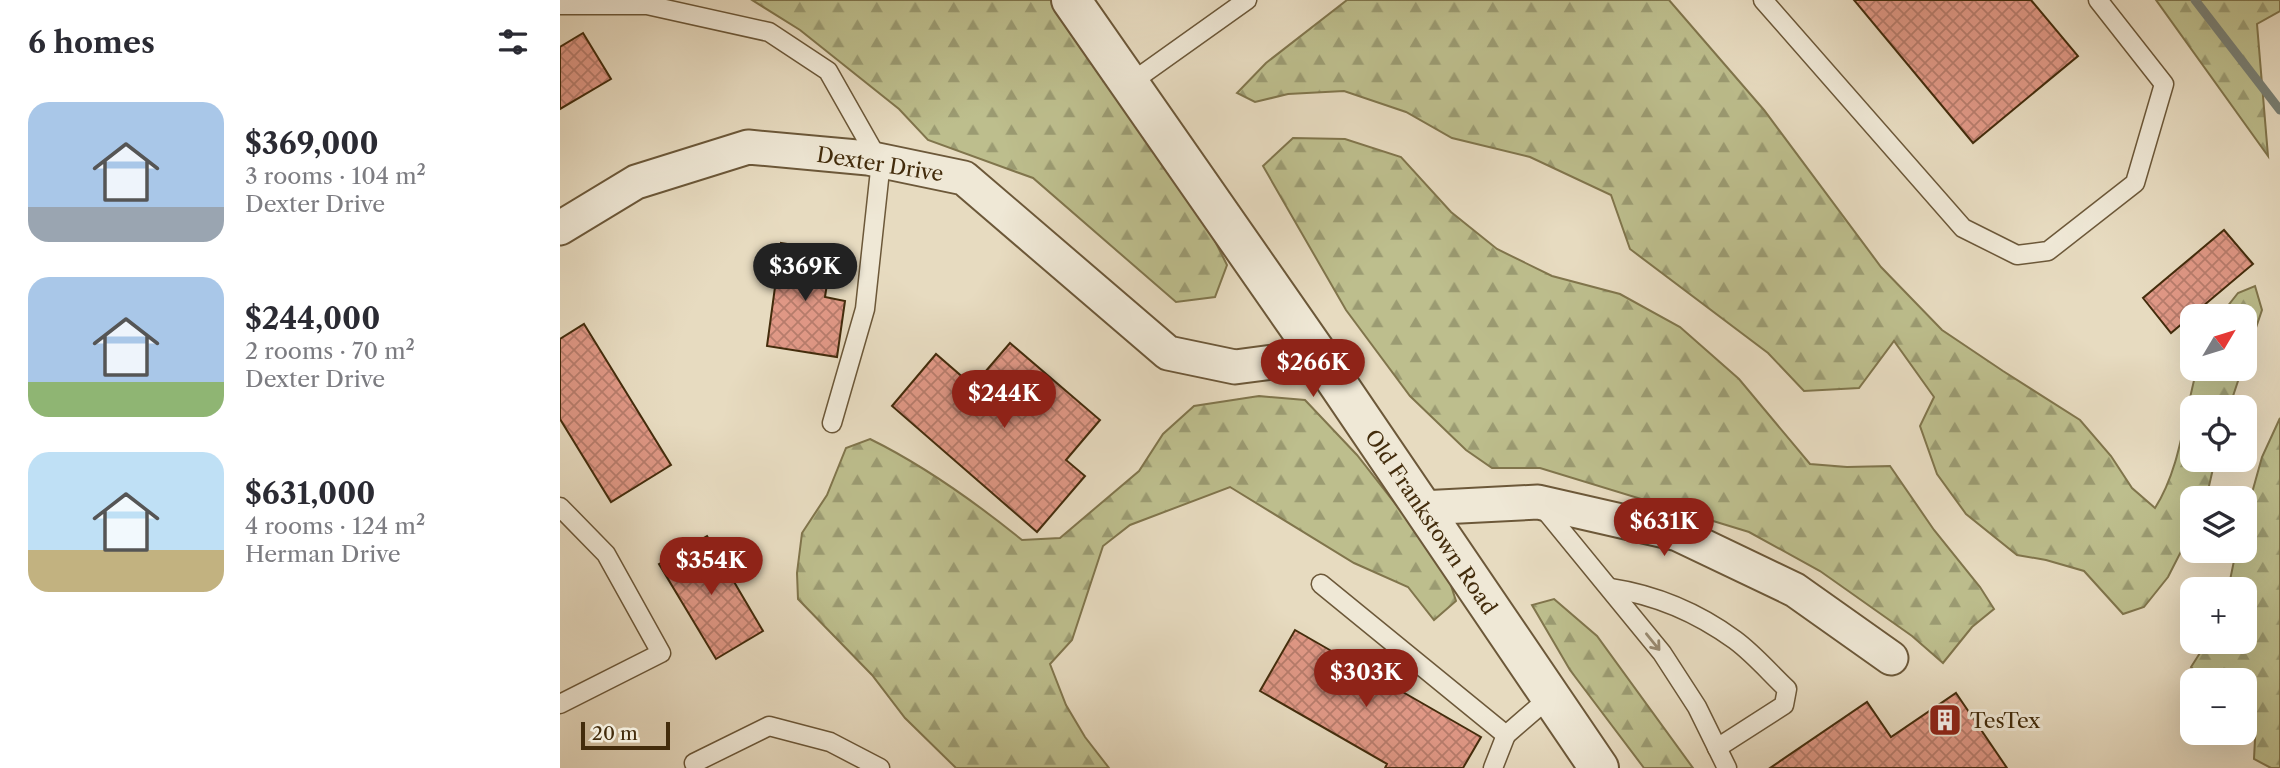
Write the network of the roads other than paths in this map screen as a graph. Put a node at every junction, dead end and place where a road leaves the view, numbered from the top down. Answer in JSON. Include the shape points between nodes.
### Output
{"nodes":[{"id":1,"x":1071,"y":0,"type":"edge"},
{"id":2,"x":1247,"y":0,"type":"edge"},
{"id":3,"x":1763,"y":0,"type":"edge"},
{"id":4,"x":2098,"y":0,"type":"edge"},
{"id":5,"x":560,"y":5,"type":"edge"},
{"id":6,"x":1129,"y":84,"type":"junction"},
{"id":7,"x":880,"y":161,"type":"junction"},
{"id":8,"x":560,"y":228,"type":"edge"},
{"id":9,"x":1319,"y":356,"type":"junction"},
{"id":10,"x":832,"y":423,"type":"dead end"},
{"id":11,"x":1538,"y":502,"type":"junction"},
{"id":12,"x":560,"y":507,"type":"edge"},
{"id":13,"x":1421,"y":508,"type":"junction"},
{"id":14,"x":1321,"y":584,"type":"dead end"},
{"id":15,"x":1610,"y":588,"type":"junction"},
{"id":16,"x":1891,"y":658,"type":"dead end"},
{"id":17,"x":1550,"y":697,"type":"junction"},
{"id":18,"x":560,"y":704,"type":"edge"},
{"id":19,"x":1506,"y":735,"type":"junction"},
{"id":20,"x":1717,"y":748,"type":"junction"},
{"id":21,"x":692,"y":766,"type":"edge"},
{"id":22,"x":880,"y":768,"type":"edge"},
{"id":23,"x":1493,"y":768,"type":"edge"},
{"id":24,"x":1599,"y":768,"type":"edge"},
{"id":25,"x":1727,"y":768,"type":"edge"}],
"edges":[{"from":1,"to":6,"type":"street","name":"Old Frankstown Road"},
{"from":2,"to":6,"type":"lane"},
{"from":3,"to":4,"type":"lane","via":[[1963,228],[2017,255],[2048,251],[2135,183],[2164,84]]},
{"from":5,"to":7,"type":"lane","via":[[647,5],[769,32],[828,71]]},
{"from":6,"to":9,"type":"street","name":"Old Frankstown Road"},
{"from":7,"to":8,"type":"street","name":"Dexter Drive","via":[[748,146],[636,182]]},
{"from":7,"to":9,"type":"street","name":"Dexter Drive","via":[[964,178],[1168,353],[1235,367]]},
{"from":7,"to":10,"type":"lane","via":[[865,309]]},
{"from":9,"to":13,"type":"street","name":"Old Frankstown Road"},
{"from":11,"to":13,"type":"street"},
{"from":11,"to":15,"type":"lane"},
{"from":11,"to":16,"type":"street","via":[[1678,534],[1795,590]]},
{"from":12,"to":18,"type":"lane","via":[[606,554],[661,653]]},
{"from":13,"to":17,"type":"street","name":"Old Frankstown Road"},
{"from":14,"to":19,"type":"lane"},
{"from":15,"to":20,"type":"lane","one_way":true,"via":[[1662,653]]},
{"from":15,"to":20,"type":"lane","via":[[1673,604],[1735,640],[1787,689],[1784,705]]},
{"from":17,"to":19,"type":"lane"},
{"from":17,"to":24,"type":"street","name":"Old Frankstown Road"},
{"from":19,"to":23,"type":"lane"},
{"from":20,"to":25,"type":"lane"},
{"from":21,"to":22,"type":"lane","via":[[769,726],[830,742]]}]}
